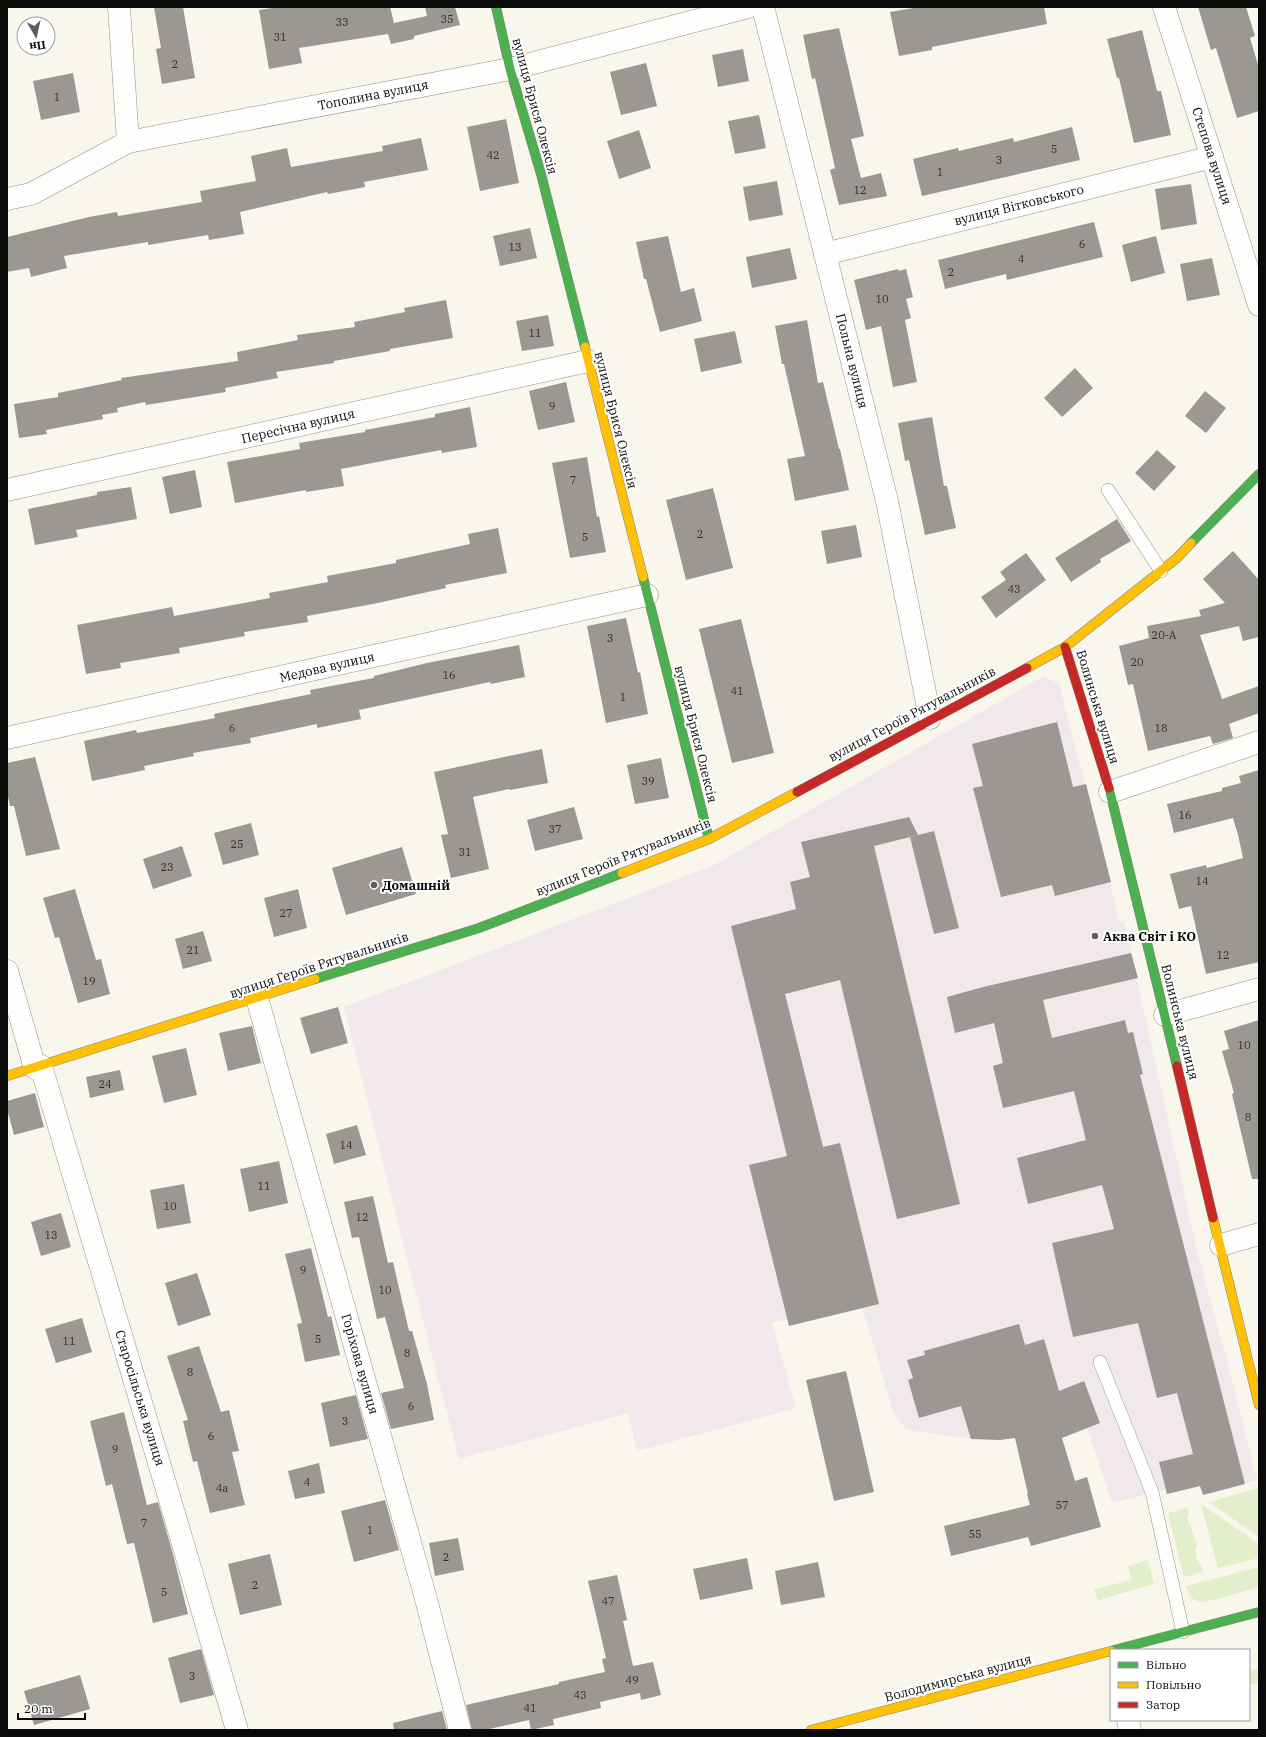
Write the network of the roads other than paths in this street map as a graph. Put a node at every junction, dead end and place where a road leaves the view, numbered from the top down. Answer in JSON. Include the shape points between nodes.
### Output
{"nodes":[{"id":1,"x":119,"y":7,"type":"edge"},
{"id":2,"x":496,"y":7,"type":"edge"},
{"id":3,"x":748,"y":7,"type":"edge"},
{"id":4,"x":763,"y":7,"type":"edge"},
{"id":5,"x":1164,"y":7,"type":"edge"},
{"id":6,"x":510,"y":68,"type":"junction"},
{"id":7,"x":128,"y":142,"type":"junction"},
{"id":8,"x":1212,"y":157,"type":"junction"},
{"id":9,"x":7,"y":200,"type":"edge"},
{"id":10,"x":825,"y":254,"type":"junction"},
{"id":11,"x":1259,"y":305,"type":"edge"},
{"id":12,"x":588,"y":362,"type":"junction"},
{"id":13,"x":1259,"y":474,"type":"edge"},
{"id":14,"x":7,"y":490,"type":"edge"},
{"id":15,"x":1108,"y":490,"type":"dead end"},
{"id":16,"x":1161,"y":571,"type":"junction"},
{"id":17,"x":647,"y":595,"type":"junction"},
{"id":18,"x":1065,"y":646,"type":"junction"},
{"id":19,"x":930,"y":718,"type":"junction"},
{"id":20,"x":7,"y":738,"type":"edge"},
{"id":21,"x":1259,"y":742,"type":"edge"},
{"id":22,"x":1110,"y":792,"type":"junction"},
{"id":23,"x":709,"y":839,"type":"junction"},
{"id":24,"x":7,"y":970,"type":"edge"},
{"id":25,"x":1259,"y":989,"type":"edge"},
{"id":26,"x":257,"y":998,"type":"junction"},
{"id":27,"x":1165,"y":1015,"type":"junction"},
{"id":28,"x":38,"y":1067,"type":"junction"},
{"id":29,"x":7,"y":1076,"type":"edge"},
{"id":30,"x":1259,"y":1234,"type":"edge"},
{"id":31,"x":1221,"y":1245,"type":"junction"},
{"id":32,"x":1100,"y":1362,"type":"dead end"},
{"id":33,"x":1259,"y":1405,"type":"edge"},
{"id":34,"x":1259,"y":1612,"type":"edge"},
{"id":35,"x":1183,"y":1632,"type":"junction"},
{"id":36,"x":1116,"y":1649,"type":"edge"},
{"id":37,"x":1110,"y":1651,"type":"edge"},
{"id":38,"x":237,"y":1730,"type":"edge"},
{"id":39,"x":460,"y":1730,"type":"edge"},
{"id":40,"x":811,"y":1730,"type":"edge"}],
"edges":[{"from":1,"to":7,"type":"street"},
{"from":2,"to":6,"type":"street","name":"вулиця Брися Олексія"},
{"from":3,"to":6,"type":"street","name":"Тополина вулиця"},
{"from":4,"to":10,"type":"street","name":"Польна вулиця"},
{"from":5,"to":8,"type":"street","name":"Степова вулиця"},
{"from":6,"to":7,"type":"street","name":"Тополина вулиця"},
{"from":6,"to":12,"type":"street","name":"вулиця Брися Олексія","via":[[541,174]]},
{"from":7,"to":9,"type":"street","name":"Тополина вулиця","via":[[31,194]]},
{"from":8,"to":10,"type":"street","name":"вулиця Вітковського"},
{"from":8,"to":11,"type":"street","name":"Степова вулиця"},
{"from":10,"to":19,"type":"street","name":"Польна вулиця","via":[[887,501]]},
{"from":12,"to":14,"type":"street","name":"Пересічна вулиця"},
{"from":12,"to":17,"type":"street","name":"вулиця Брися Олексія"},
{"from":13,"to":16,"type":"street","name":"вулиця Героїв Рятувальників","via":[[1177,558]]},
{"from":15,"to":16,"type":"lane"},
{"from":16,"to":18,"type":"street","name":"вулиця Героїв Рятувальників"},
{"from":17,"to":20,"type":"street","name":"Медова вулиця"},
{"from":17,"to":23,"type":"street","name":"вулиця Брися Олексія"},
{"from":18,"to":19,"type":"street","name":"вулиця Героїв Рятувальників"},
{"from":18,"to":22,"type":"street","name":"Волинська вулиця"},
{"from":19,"to":23,"type":"street","name":"вулиця Героїв Рятувальників"},
{"from":21,"to":22,"type":"street"},
{"from":22,"to":27,"type":"street","name":"Волинська вулиця"},
{"from":23,"to":26,"type":"street","name":"вулиця Героїв Рятувальників","via":[[479,928]]},
{"from":24,"to":28,"type":"street","name":"Старосільська вулиця"},
{"from":25,"to":27,"type":"street"},
{"from":26,"to":28,"type":"street","name":"вулиця Героїв Рятувальників"},
{"from":26,"to":39,"type":"street","name":"Горіхова вулиця","via":[[422,1584]]},
{"from":27,"to":31,"type":"street","name":"Волинська вулиця"},
{"from":28,"to":29,"type":"street","name":"вулиця Героїв Рятувальників"},
{"from":28,"to":38,"type":"street","name":"Старосільська вулиця"},
{"from":30,"to":31,"type":"street"},
{"from":31,"to":33,"type":"street","name":"Волинська вулиця"},
{"from":32,"to":35,"type":"lane","via":[[1152,1492]]},
{"from":34,"to":35,"type":"street","name":"Володимирська вулиця"},
{"from":35,"to":36,"type":"street","name":"Володимирська вулиця"},
{"from":37,"to":40,"type":"street","name":"Володимирська вулиця"}]}
